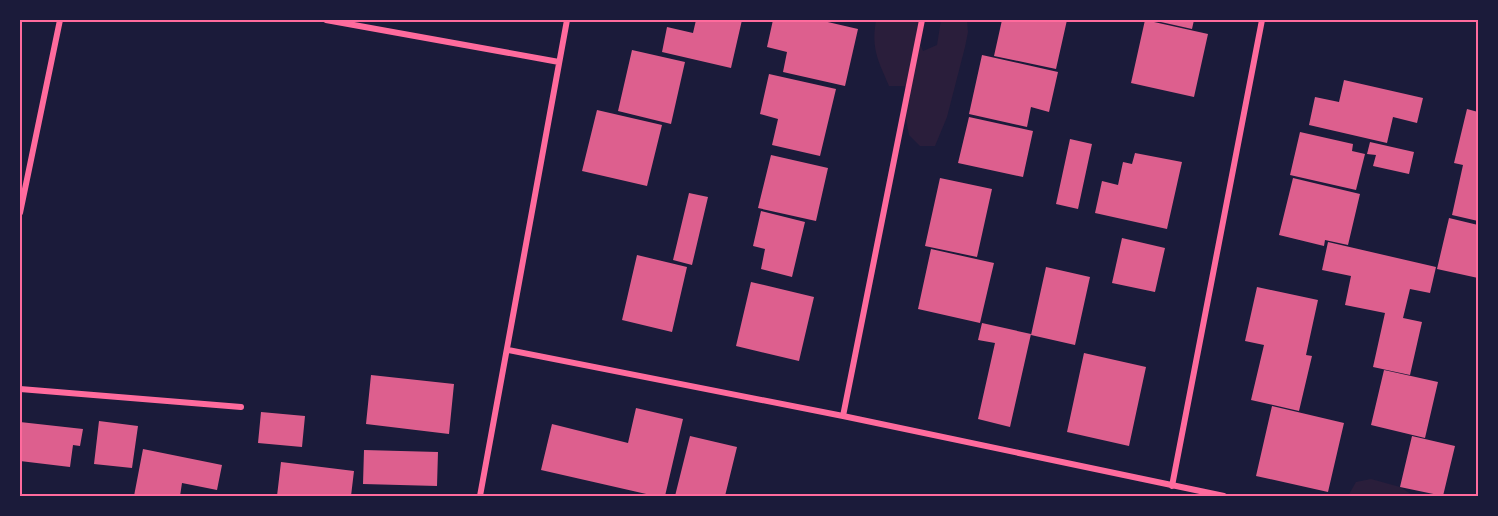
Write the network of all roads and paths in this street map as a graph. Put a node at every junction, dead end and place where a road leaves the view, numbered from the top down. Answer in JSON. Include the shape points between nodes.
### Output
{"nodes":[{"id":1,"x":60,"y":20,"type":"edge"},
{"id":2,"x":326,"y":20,"type":"edge"},
{"id":3,"x":567,"y":20,"type":"edge"},
{"id":4,"x":922,"y":20,"type":"edge"},
{"id":5,"x":1262,"y":20,"type":"edge"},
{"id":6,"x":558,"y":62,"type":"junction"},
{"id":7,"x":20,"y":213,"type":"edge"},
{"id":8,"x":508,"y":350,"type":"junction"},
{"id":9,"x":20,"y":389,"type":"edge"},
{"id":10,"x":240,"y":407,"type":"dead end"},
{"id":11,"x":843,"y":416,"type":"junction"},
{"id":12,"x":1172,"y":486,"type":"junction"},
{"id":13,"x":480,"y":496,"type":"edge"},
{"id":14,"x":1224,"y":496,"type":"edge"}],
"edges":[{"from":1,"to":7,"type":"street"},
{"from":2,"to":6,"type":"street"},
{"from":3,"to":6,"type":"street"},
{"from":4,"to":11,"type":"street"},
{"from":5,"to":12,"type":"street"},
{"from":6,"to":8,"type":"street"},
{"from":8,"to":11,"type":"street"},
{"from":8,"to":13,"type":"street"},
{"from":9,"to":10,"type":"street"},
{"from":11,"to":12,"type":"street"},
{"from":12,"to":14,"type":"street"}]}
